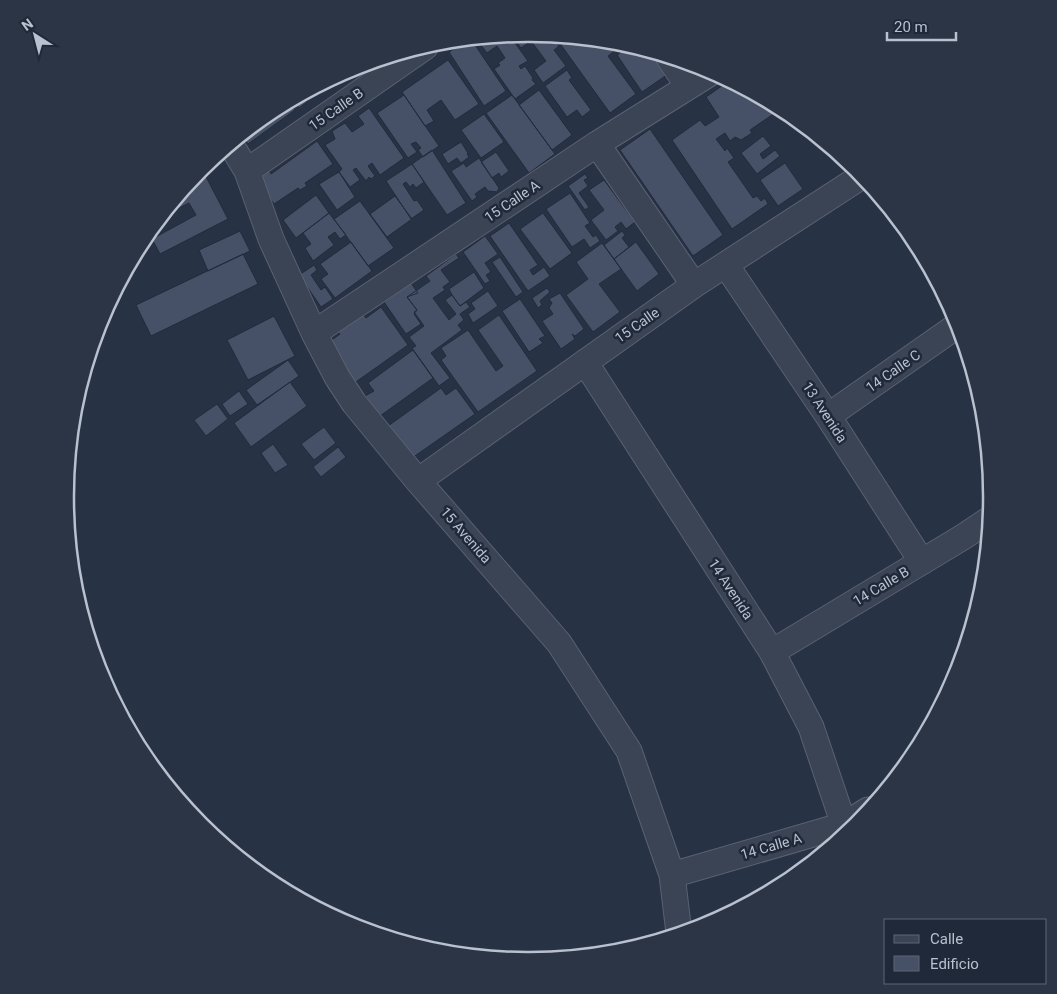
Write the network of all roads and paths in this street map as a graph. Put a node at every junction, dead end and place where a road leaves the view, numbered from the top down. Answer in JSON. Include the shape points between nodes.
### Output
{"nodes":[{"id":1,"x":408,"y":59,"type":"edge"},
{"id":2,"x":675,"y":67,"type":"edge"},
{"id":3,"x":703,"y":77,"type":"edge"},
{"id":4,"x":688,"y":86,"type":"junction"},
{"id":5,"x":597,"y":144,"type":"junction"},
{"id":6,"x":234,"y":151,"type":"edge"},
{"id":7,"x":247,"y":171,"type":"junction"},
{"id":8,"x":855,"y":181,"type":"edge"},
{"id":9,"x":726,"y":265,"type":"junction"},
{"id":10,"x":694,"y":285,"type":"junction"},
{"id":11,"x":951,"y":330,"type":"edge"},
{"id":12,"x":314,"y":333,"type":"junction"},
{"id":13,"x":584,"y":362,"type":"junction"},
{"id":14,"x":828,"y":416,"type":"junction"},
{"id":15,"x":418,"y":481,"type":"junction"},
{"id":16,"x":982,"y":524,"type":"edge"},
{"id":17,"x":922,"y":562,"type":"junction"},
{"id":18,"x":772,"y":652,"type":"junction"},
{"id":19,"x":843,"y":824,"type":"edge"},
{"id":20,"x":836,"y":831,"type":"edge"},
{"id":21,"x":672,"y":875,"type":"junction"},
{"id":22,"x":678,"y":926,"type":"edge"}],
"edges":[{"from":1,"to":7,"type":"street","name":"15 Calle B"},
{"from":2,"to":4,"type":"street"},
{"from":3,"to":4,"type":"street","name":"15 Calle A"},
{"from":4,"to":5,"type":"street","name":"15 Calle A"},
{"from":5,"to":10,"type":"street"},
{"from":5,"to":12,"type":"street","name":"15 Calle A"},
{"from":6,"to":7,"type":"street","name":"15 Avenida"},
{"from":7,"to":12,"type":"street","name":"15 Avenida","via":[[271,239]]},
{"from":8,"to":9,"type":"street","name":"15 Calle"},
{"from":9,"to":10,"type":"street","name":"15 Calle"},
{"from":9,"to":14,"type":"street","name":"13 Avenida"},
{"from":10,"to":13,"type":"street","name":"15 Calle"},
{"from":11,"to":14,"type":"street","name":"14 Calle C"},
{"from":12,"to":15,"type":"street","name":"15 Avenida","via":[[354,403]]},
{"from":13,"to":15,"type":"street","name":"15 Calle"},
{"from":13,"to":18,"type":"street","name":"14 Avenida"},
{"from":14,"to":17,"type":"street","name":"13 Avenida"},
{"from":15,"to":21,"type":"street","name":"15 Avenida","via":[[559,644],[629,751]]},
{"from":16,"to":17,"type":"street","name":"14 Calle B"},
{"from":17,"to":18,"type":"street","name":"14 Calle B"},
{"from":18,"to":19,"type":"street","name":"14 Avenida","via":[[811,727]]},
{"from":20,"to":21,"type":"street","name":"14 Calle A"},
{"from":21,"to":22,"type":"street","name":"15 Avenida"}]}
